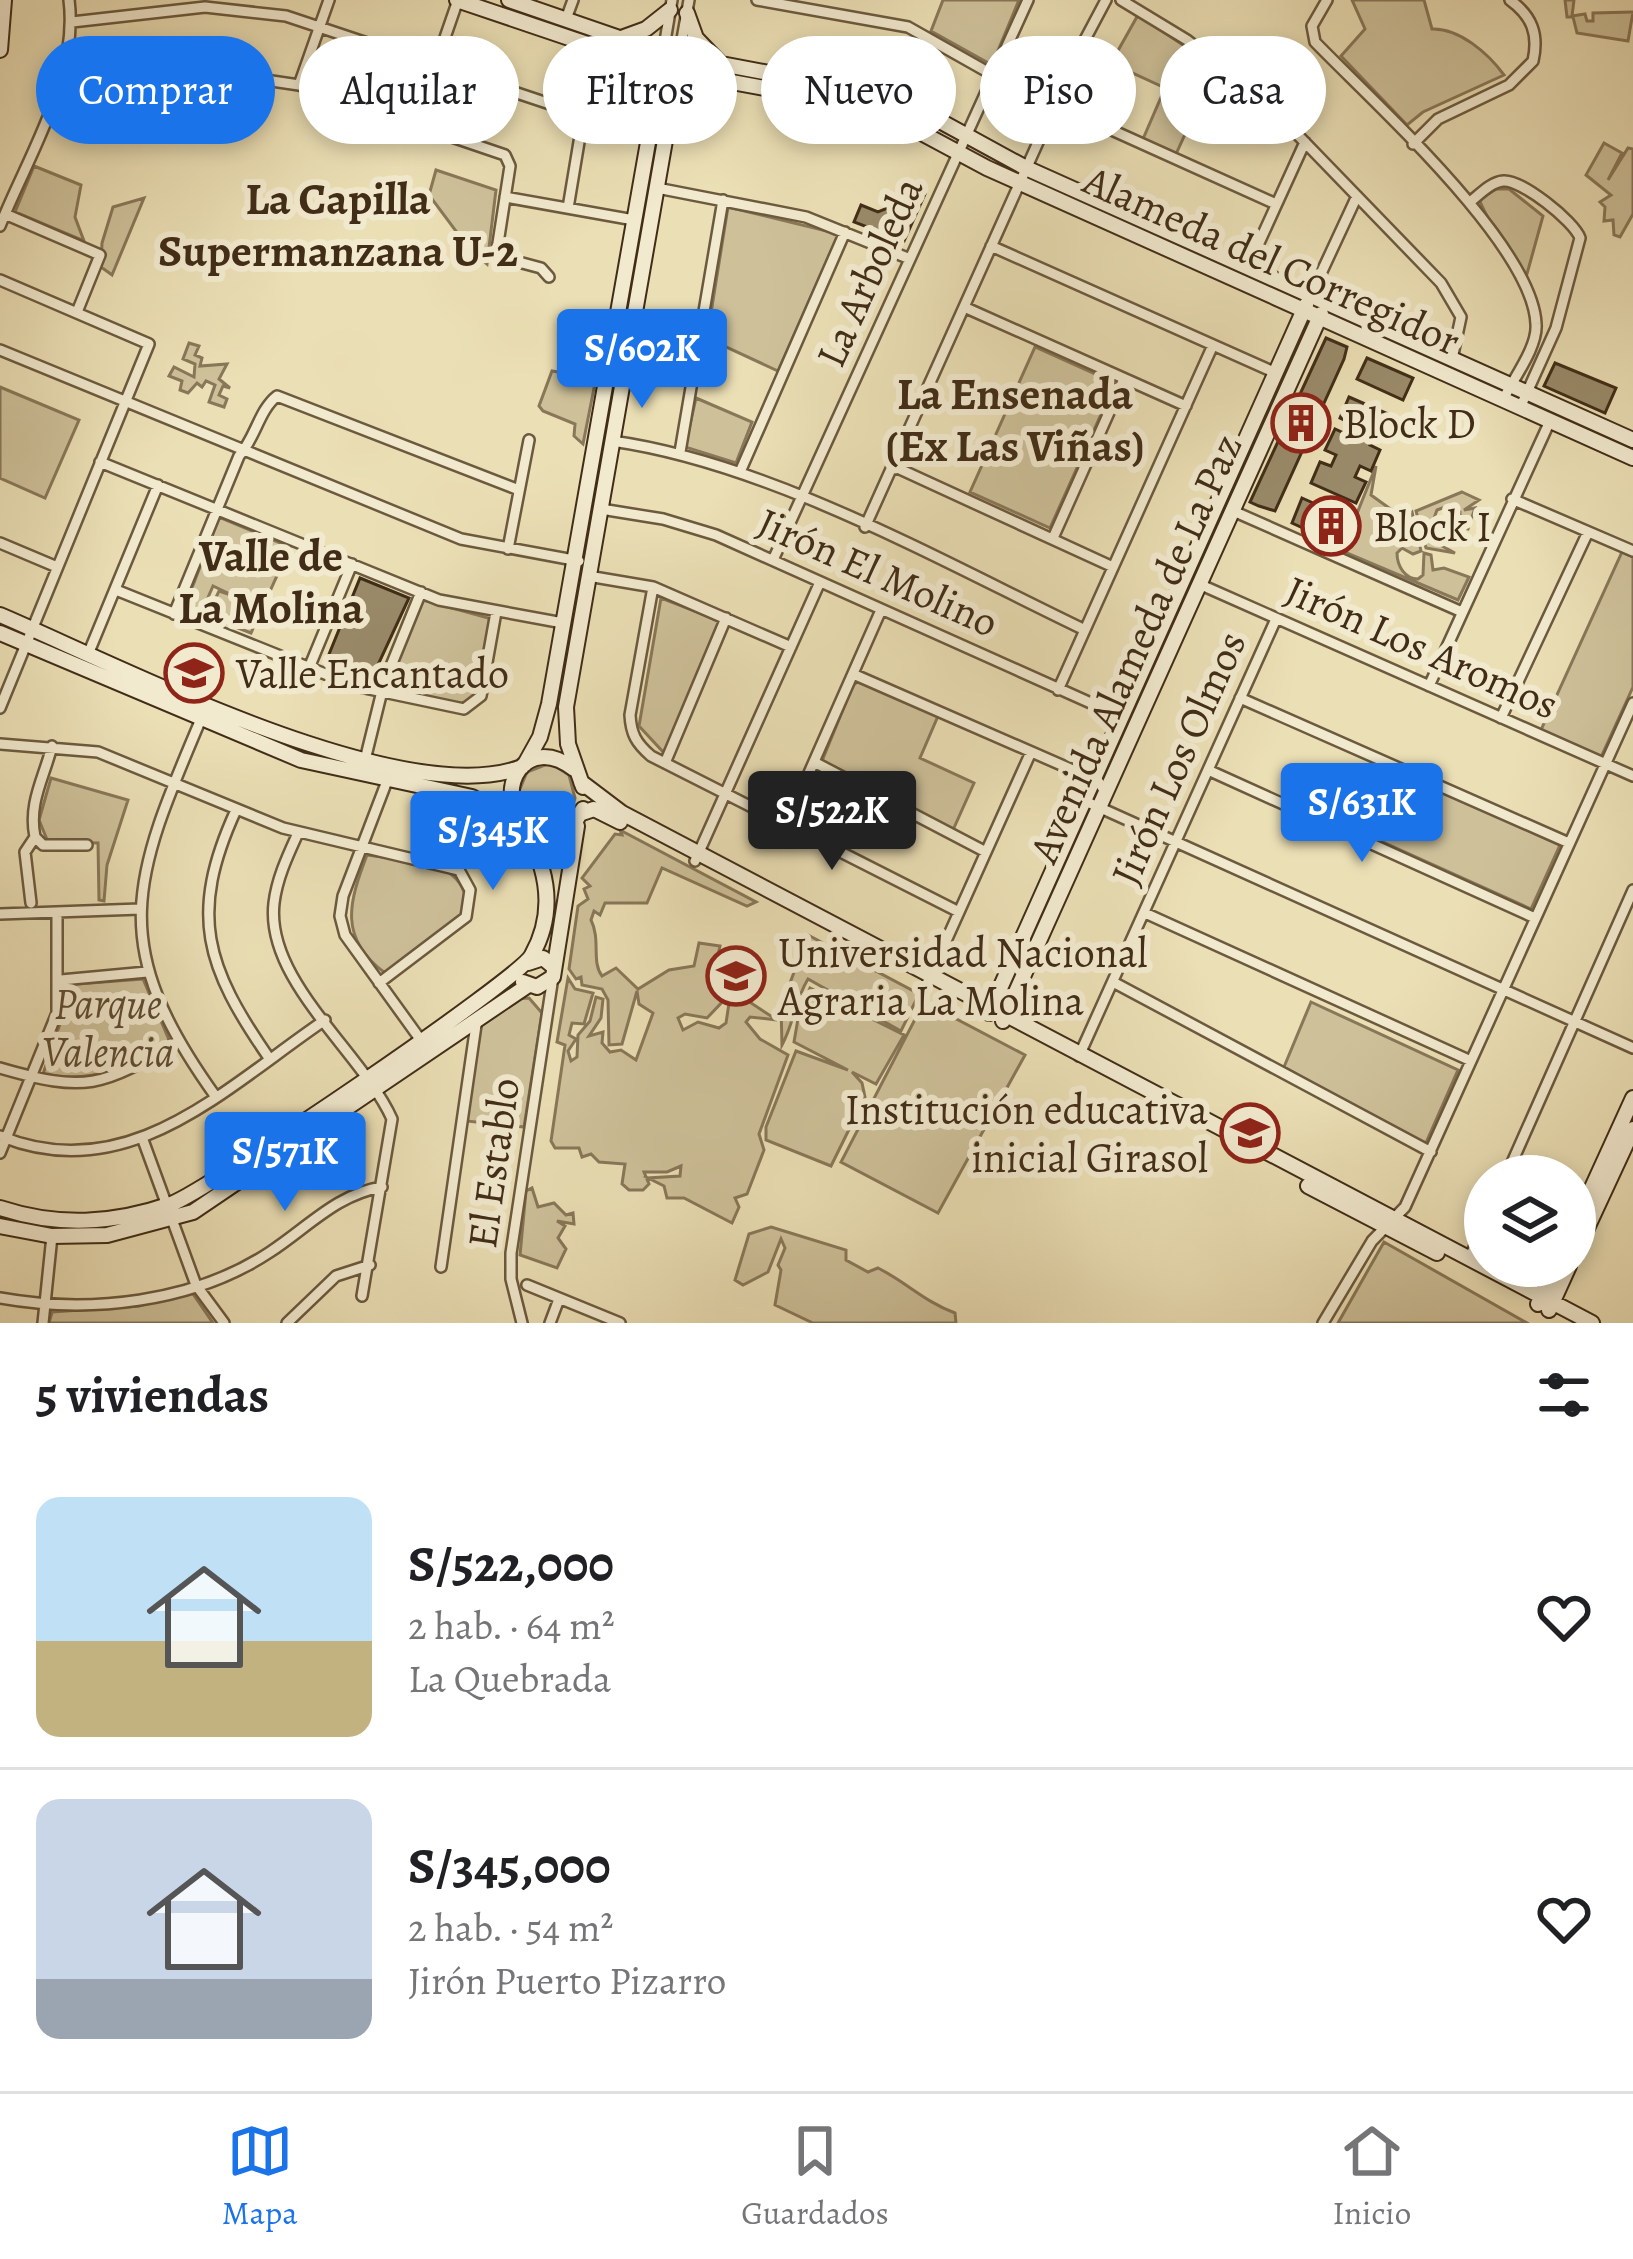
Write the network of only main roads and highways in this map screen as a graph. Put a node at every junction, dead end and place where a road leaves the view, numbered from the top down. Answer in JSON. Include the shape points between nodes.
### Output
{"nodes":[{"id":1,"x":4,"y":0,"type":"edge"},
{"id":2,"x":458,"y":0,"type":"edge"},
{"id":3,"x":671,"y":5,"type":"edge"},
{"id":4,"x":510,"y":6,"type":"edge"},
{"id":5,"x":688,"y":7,"type":"edge"},
{"id":6,"x":576,"y":36,"type":"edge"},
{"id":7,"x":615,"y":36,"type":"edge"},
{"id":8,"x":633,"y":36,"type":"edge"},
{"id":9,"x":698,"y":36,"type":"edge"},
{"id":10,"x":0,"y":50,"type":"edge"},
{"id":11,"x":737,"y":67,"type":"edge"},
{"id":12,"x":737,"y":84,"type":"edge"},
{"id":13,"x":654,"y":144,"type":"edge"},
{"id":14,"x":659,"y":144,"type":"edge"},
{"id":15,"x":962,"y":146,"type":"junction"},
{"id":16,"x":1023,"y":176,"type":"junction"},
{"id":17,"x":1308,"y":303,"type":"junction"},
{"id":18,"x":1323,"y":310,"type":"junction"},
{"id":19,"x":1507,"y":393,"type":"junction"},
{"id":20,"x":1530,"y":403,"type":"junction"},
{"id":21,"x":1633,"y":440,"type":"edge"},
{"id":22,"x":1633,"y":458,"type":"edge"},
{"id":23,"x":585,"y":566,"type":"junction"},
{"id":24,"x":0,"y":615,"type":"edge"},
{"id":25,"x":0,"y":633,"type":"edge"},
{"id":26,"x":523,"y":766,"type":"junction"},
{"id":27,"x":578,"y":775,"type":"junction"},
{"id":28,"x":580,"y":818,"type":"junction"},
{"id":29,"x":523,"y":827,"type":"junction"},
{"id":30,"x":697,"y":857,"type":"junction"},
{"id":31,"x":540,"y":938,"type":"junction"},
{"id":32,"x":528,"y":962,"type":"junction"},
{"id":33,"x":554,"y":972,"type":"junction"},
{"id":34,"x":511,"y":973,"type":"junction"},
{"id":35,"x":531,"y":989,"type":"junction"},
{"id":36,"x":998,"y":1014,"type":"junction"},
{"id":37,"x":369,"y":1084,"type":"junction"},
{"id":38,"x":1633,"y":1098,"type":"edge"},
{"id":39,"x":1633,"y":1129,"type":"edge"},
{"id":40,"x":1596,"y":1179,"type":"edge"},
{"id":41,"x":0,"y":1208,"type":"edge"},
{"id":42,"x":1596,"y":1209,"type":"edge"},
{"id":43,"x":169,"y":1213,"type":"junction"},
{"id":44,"x":1390,"y":1224,"type":"junction"},
{"id":45,"x":0,"y":1226,"type":"edge"},
{"id":46,"x":1550,"y":1287,"type":"edge"},
{"id":47,"x":1555,"y":1287,"type":"edge"},
{"id":48,"x":1545,"y":1303,"type":"junction"},
{"id":49,"x":1574,"y":1323,"type":"edge"},
{"id":50,"x":1592,"y":1323,"type":"edge"}],
"edges":[{"from":1,"to":10,"type":"main road"},
{"from":2,"to":4,"type":"main road"},
{"from":3,"to":8,"type":"main road"},
{"from":4,"to":6,"type":"main road"},
{"from":4,"to":7,"type":"main road"},
{"from":5,"to":9,"type":"main road"},
{"from":11,"to":15,"type":"main road","via":[[879,92]]},
{"from":12,"to":15,"type":"main road","via":[[875,108]]},
{"from":13,"to":23,"type":"main road","via":[[634,220]]},
{"from":14,"to":23,"type":"main road"},
{"from":15,"to":16,"type":"main road"},
{"from":16,"to":17,"type":"main road","name":"Alameda del Corregidor"},
{"from":16,"to":17,"type":"main road","via":[[1248,267]]},
{"from":17,"to":18,"type":"main road","name":"Alameda del Corregidor"},
{"from":17,"to":36,"type":"main road","name":"Avenida Alameda de La Paz"},
{"from":18,"to":19,"type":"main road","name":"Alameda del Corregidor"},
{"from":18,"to":19,"type":"main road","name":"Alameda del Corregidor","via":[[1452,359]]},
{"from":18,"to":36,"type":"main road","name":"Avenida Alameda de La Paz","via":[[1103,801]]},
{"from":19,"to":20,"type":"main road","name":"Alameda del Corregidor"},
{"from":20,"to":21,"type":"main road","name":"Alameda del Corregidor"},
{"from":20,"to":22,"type":"main road","name":"Alameda del Corregidor","via":[[1550,421]]},
{"from":23,"to":26,"type":"main road","via":[[564,623],[546,720]]},
{"from":23,"to":27,"type":"main road","via":[[566,707]]},
{"from":24,"to":26,"type":"main road","via":[[290,739],[471,778]]},
{"from":25,"to":29,"type":"main road","via":[[301,760],[472,796]]},
{"from":26,"to":27,"type":"main road","via":[[550,757]]},
{"from":26,"to":29,"type":"main road","via":[[509,793]]},
{"from":27,"to":28,"type":"main road"},
{"from":27,"to":30,"type":"main road","via":[[622,813]]},
{"from":28,"to":29,"type":"main road","via":[[549,840]]},
{"from":28,"to":30,"type":"main road","via":[[598,811]]},
{"from":28,"to":33,"type":"main road"},
{"from":29,"to":31,"type":"main road","via":[[547,889]]},
{"from":30,"to":36,"type":"main road"},
{"from":31,"to":32,"type":"main road"},
{"from":31,"to":34,"type":"main road"},
{"from":32,"to":33,"type":"main road","via":[[543,958]]},
{"from":32,"to":34,"type":"main road"},
{"from":32,"to":35,"type":"main road","via":[[521,976]]},
{"from":33,"to":35,"type":"main road"},
{"from":34,"to":37,"type":"main road"},
{"from":35,"to":37,"type":"main road"},
{"from":36,"to":44,"type":"main road"},
{"from":36,"to":44,"type":"main road"},
{"from":37,"to":43,"type":"main road","via":[[231,1191]]},
{"from":38,"to":40,"type":"main road"},
{"from":39,"to":42,"type":"main road"},
{"from":41,"to":43,"type":"main road","via":[[58,1222]]},
{"from":43,"to":45,"type":"main road","via":[[106,1235]]},
{"from":44,"to":48,"type":"main road"},
{"from":44,"to":48,"type":"main road"},
{"from":46,"to":48,"type":"main road"},
{"from":47,"to":48,"type":"main road"},
{"from":48,"to":49,"type":"main road"},
{"from":48,"to":50,"type":"main road"}]}
